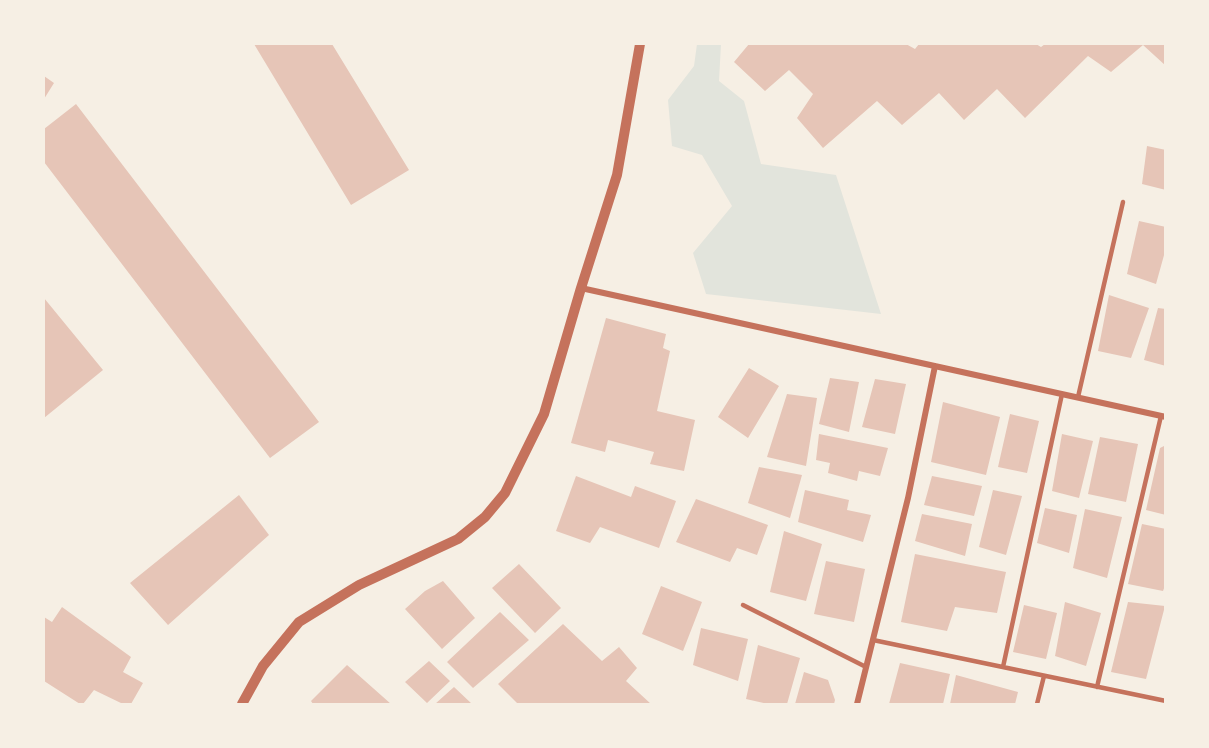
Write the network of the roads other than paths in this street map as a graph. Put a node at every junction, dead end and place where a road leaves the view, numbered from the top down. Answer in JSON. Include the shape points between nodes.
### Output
{"nodes":[{"id":1,"x":640,"y":44,"type":"edge"},
{"id":2,"x":1123,"y":202,"type":"dead end"},
{"id":3,"x":581,"y":288,"type":"junction"},
{"id":4,"x":935,"y":366,"type":"junction"},
{"id":5,"x":1062,"y":394,"type":"junction"},
{"id":6,"x":1078,"y":397,"type":"junction"},
{"id":7,"x":1163,"y":416,"type":"edge"},
{"id":8,"x":743,"y":605,"type":"dead end"},
{"id":9,"x":873,"y":640,"type":"junction"},
{"id":10,"x":866,"y":667,"type":"junction"},
{"id":11,"x":1003,"y":667,"type":"junction"},
{"id":12,"x":1044,"y":676,"type":"junction"},
{"id":13,"x":1097,"y":687,"type":"junction"},
{"id":14,"x":1166,"y":701,"type":"edge"},
{"id":15,"x":242,"y":705,"type":"edge"},
{"id":16,"x":857,"y":705,"type":"edge"},
{"id":17,"x":1037,"y":705,"type":"edge"}],
"edges":[{"from":1,"to":3,"type":"street","via":[[617,175]]},
{"from":2,"to":6,"type":"lane"},
{"from":3,"to":4,"type":"street"},
{"from":3,"to":15,"type":"street","via":[[544,414],[505,493],[486,517],[458,539],[359,585],[299,622],[263,666]]},
{"from":4,"to":5,"type":"street"},
{"from":4,"to":9,"type":"street"},
{"from":5,"to":6,"type":"street"},
{"from":5,"to":11,"type":"lane"},
{"from":6,"to":7,"type":"street"},
{"from":7,"to":13,"type":"lane"},
{"from":8,"to":10,"type":"lane"},
{"from":9,"to":10,"type":"street"},
{"from":9,"to":11,"type":"lane"},
{"from":10,"to":16,"type":"street"},
{"from":11,"to":12,"type":"lane"},
{"from":12,"to":13,"type":"lane"},
{"from":12,"to":17,"type":"lane"},
{"from":13,"to":14,"type":"lane"}]}
